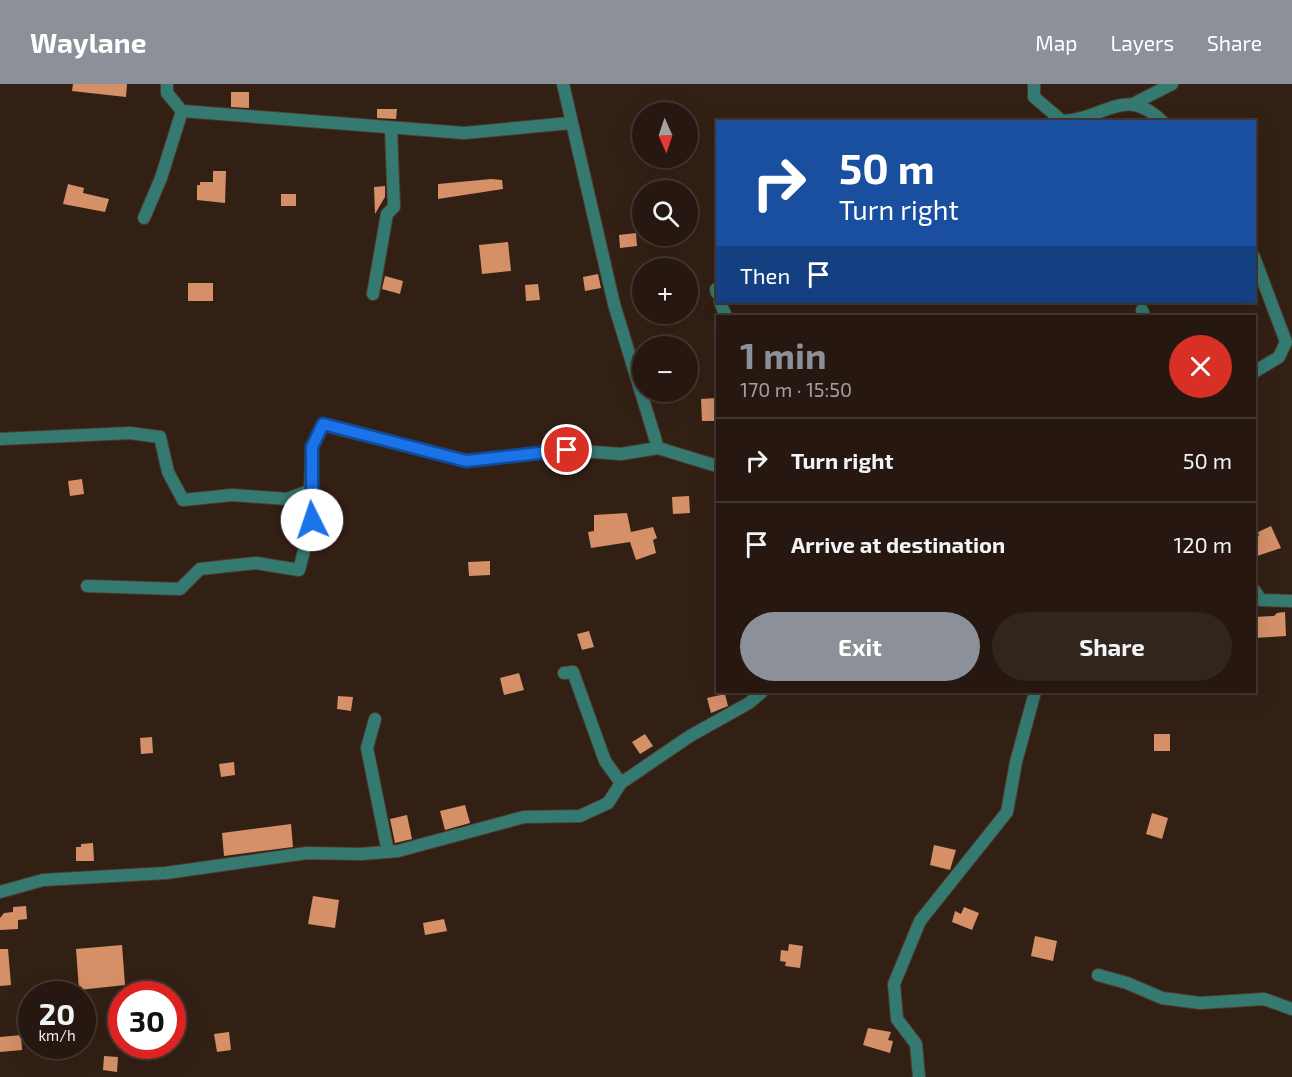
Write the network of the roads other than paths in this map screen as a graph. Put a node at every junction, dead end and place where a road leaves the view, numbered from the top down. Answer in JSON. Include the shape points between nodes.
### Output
{"nodes":[{"id":1,"x":167,"y":84,"type":"edge"},
{"id":2,"x":563,"y":84,"type":"edge"},
{"id":3,"x":1034,"y":84,"type":"edge"},
{"id":4,"x":1173,"y":84,"type":"edge"},
{"id":5,"x":1133,"y":104,"type":"junction"},
{"id":6,"x":182,"y":111,"type":"junction"},
{"id":7,"x":1061,"y":120,"type":"edge"},
{"id":8,"x":1082,"y":120,"type":"edge"},
{"id":9,"x":1161,"y":120,"type":"edge"},
{"id":10,"x":570,"y":123,"type":"junction"},
{"id":11,"x":391,"y":129,"type":"junction"},
{"id":12,"x":144,"y":218,"type":"dead end"},
{"id":13,"x":1256,"y":262,"type":"edge"},
{"id":14,"x":373,"y":294,"type":"dead end"},
{"id":15,"x":1292,"y":349,"type":"edge"},
{"id":16,"x":1279,"y":357,"type":"junction"},
{"id":17,"x":1256,"y":371,"type":"edge"},
{"id":18,"x":0,"y":439,"type":"edge"},
{"id":19,"x":658,"y":448,"type":"junction"},
{"id":20,"x":716,"y":466,"type":"edge"},
{"id":21,"x":310,"y":490,"type":"junction"},
{"id":22,"x":87,"y":586,"type":"dead end"},
{"id":23,"x":1256,"y":597,"type":"edge"},
{"id":24,"x":1292,"y":601,"type":"edge"},
{"id":25,"x":564,"y":673,"type":"dead end"},
{"id":26,"x":760,"y":693,"type":"edge"},
{"id":27,"x":1035,"y":693,"type":"edge"},
{"id":28,"x":375,"y":719,"type":"dead end"},
{"id":29,"x":621,"y":783,"type":"junction"},
{"id":30,"x":388,"y":852,"type":"junction"},
{"id":31,"x":0,"y":892,"type":"edge"},
{"id":32,"x":1098,"y":975,"type":"dead end"},
{"id":33,"x":1292,"y":1009,"type":"edge"},
{"id":34,"x":919,"y":1077,"type":"edge"}],
"edges":[{"from":1,"to":6,"type":"street","via":[[167,93]]},
{"from":2,"to":10,"type":"street"},
{"from":3,"to":7,"type":"street","via":[[1034,97]]},
{"from":4,"to":5,"type":"street"},
{"from":5,"to":8,"type":"street","via":[[1127,102]]},
{"from":5,"to":9,"type":"street","via":[[1150,108]]},
{"from":6,"to":11,"type":"street"},
{"from":6,"to":12,"type":"street"},
{"from":10,"to":11,"type":"street","via":[[464,133]]},
{"from":10,"to":19,"type":"street","via":[[614,304]]},
{"from":11,"to":14,"type":"street","via":[[394,207],[387,214]]},
{"from":13,"to":16,"type":"street","via":[[1286,342]]},
{"from":15,"to":16,"type":"street"},
{"from":16,"to":17,"type":"street"},
{"from":18,"to":21,"type":"street","via":[[130,434],[160,437],[168,472],[183,500],[232,495],[287,499]]},
{"from":19,"to":20,"type":"street"},
{"from":19,"to":21,"type":"street","via":[[621,454],[567,450],[466,461],[323,424],[312,447]]},
{"from":21,"to":22,"type":"street","via":[[312,520],[299,570],[256,563],[200,569],[180,589]]},
{"from":23,"to":24,"type":"street"},
{"from":25,"to":29,"type":"street","via":[[573,672],[605,761]]},
{"from":26,"to":29,"type":"street"},
{"from":27,"to":34,"type":"street","via":[[1007,812],[920,921],[894,984],[897,1019],[916,1044]]},
{"from":28,"to":30,"type":"street","via":[[367,748]]},
{"from":29,"to":30,"type":"street","via":[[608,803],[580,816],[524,817]]},
{"from":30,"to":31,"type":"street","via":[[308,853],[166,873],[43,880]]},
{"from":32,"to":33,"type":"street","via":[[1162,998],[1200,1003],[1264,999]]}]}
